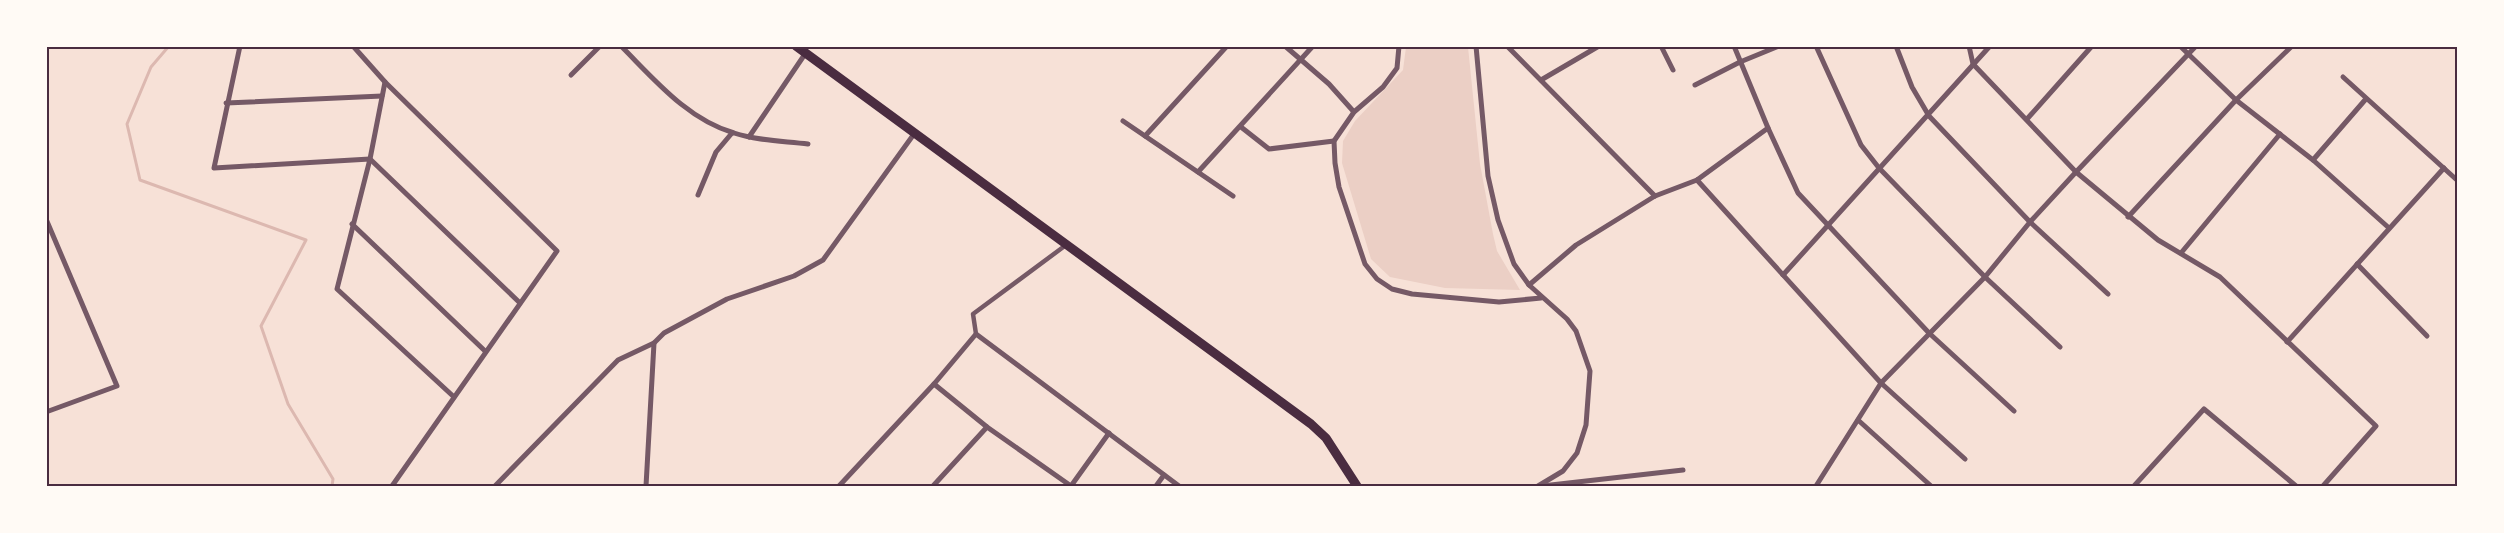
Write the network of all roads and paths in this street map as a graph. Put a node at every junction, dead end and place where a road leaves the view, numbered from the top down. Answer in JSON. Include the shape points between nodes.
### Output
{"nodes":[{"id":1,"x":240,"y":46,"type":"edge"},
{"id":2,"x":353,"y":46,"type":"edge"},
{"id":3,"x":600,"y":46,"type":"edge"},
{"id":4,"x":621,"y":46,"type":"edge"},
{"id":5,"x":796,"y":46,"type":"edge"},
{"id":6,"x":1227,"y":46,"type":"edge"},
{"id":7,"x":1285,"y":46,"type":"edge"},
{"id":8,"x":1313,"y":46,"type":"edge"},
{"id":9,"x":1399,"y":46,"type":"edge"},
{"id":10,"x":1476,"y":46,"type":"edge"},
{"id":11,"x":1507,"y":46,"type":"edge"},
{"id":12,"x":1599,"y":46,"type":"edge"},
{"id":13,"x":1661,"y":46,"type":"edge"},
{"id":14,"x":1734,"y":46,"type":"edge"},
{"id":15,"x":1779,"y":46,"type":"edge"},
{"id":16,"x":1816,"y":46,"type":"edge"},
{"id":17,"x":1896,"y":46,"type":"edge"},
{"id":18,"x":1969,"y":46,"type":"edge"},
{"id":19,"x":1990,"y":46,"type":"edge"},
{"id":20,"x":2092,"y":46,"type":"edge"},
{"id":21,"x":2180,"y":46,"type":"edge"},
{"id":22,"x":2196,"y":46,"type":"edge"},
{"id":23,"x":2292,"y":46,"type":"edge"},
{"id":24,"x":805,"y":54,"type":"junction"},
{"id":25,"x":2188,"y":55,"type":"junction"},
{"id":26,"x":1302,"y":59,"type":"junction"},
{"id":27,"x":1740,"y":62,"type":"junction"},
{"id":28,"x":1973,"y":64,"type":"junction"},
{"id":29,"x":1673,"y":70,"type":"dead end"},
{"id":30,"x":571,"y":75,"type":"dead end"},
{"id":31,"x":2343,"y":78,"type":"dead end"},
{"id":32,"x":1541,"y":80,"type":"junction"},
{"id":33,"x":385,"y":82,"type":"junction"},
{"id":34,"x":1695,"y":85,"type":"dead end"},
{"id":35,"x":382,"y":96,"type":"junction"},
{"id":36,"x":2236,"y":100,"type":"junction"},
{"id":37,"x":2365,"y":100,"type":"junction"},
{"id":38,"x":226,"y":103,"type":"junction"},
{"id":39,"x":1353,"y":112,"type":"junction"},
{"id":40,"x":1929,"y":116,"type":"junction"},
{"id":41,"x":2027,"y":119,"type":"junction"},
{"id":42,"x":1123,"y":121,"type":"dead end"},
{"id":43,"x":1241,"y":127,"type":"junction"},
{"id":44,"x":1767,"y":128,"type":"junction"},
{"id":45,"x":732,"y":133,"type":"junction"},
{"id":46,"x":914,"y":134,"type":"junction"},
{"id":47,"x":2280,"y":134,"type":"junction"},
{"id":48,"x":1145,"y":136,"type":"junction"},
{"id":49,"x":749,"y":137,"type":"junction"},
{"id":50,"x":1334,"y":141,"type":"junction"},
{"id":51,"x":808,"y":144,"type":"dead end"},
{"id":52,"x":370,"y":159,"type":"junction"},
{"id":53,"x":2313,"y":160,"type":"junction"},
{"id":54,"x":1879,"y":168,"type":"junction"},
{"id":55,"x":2444,"y":168,"type":"junction"},
{"id":56,"x":1198,"y":172,"type":"junction"},
{"id":57,"x":2076,"y":172,"type":"junction"},
{"id":58,"x":1697,"y":180,"type":"junction"},
{"id":59,"x":2457,"y":182,"type":"edge"},
{"id":60,"x":698,"y":195,"type":"dead end"},
{"id":61,"x":1233,"y":196,"type":"dead end"},
{"id":62,"x":1655,"y":196,"type":"junction"},
{"id":63,"x":2128,"y":218,"type":"junction"},
{"id":64,"x":46,"y":219,"type":"edge"},
{"id":65,"x":2030,"y":222,"type":"junction"},
{"id":66,"x":352,"y":224,"type":"junction"},
{"id":67,"x":1829,"y":225,"type":"junction"},
{"id":68,"x":2390,"y":228,"type":"junction"},
{"id":69,"x":1066,"y":245,"type":"junction"},
{"id":70,"x":2181,"y":253,"type":"junction"},
{"id":71,"x":2357,"y":264,"type":"junction"},
{"id":72,"x":1783,"y":275,"type":"junction"},
{"id":73,"x":1985,"y":277,"type":"junction"},
{"id":74,"x":1529,"y":285,"type":"junction"},
{"id":75,"x":2108,"y":294,"type":"dead end"},
{"id":76,"x":1541,"y":298,"type":"junction"},
{"id":77,"x":520,"y":303,"type":"junction"},
{"id":78,"x":1929,"y":333,"type":"junction"},
{"id":79,"x":976,"y":334,"type":"junction"},
{"id":80,"x":2427,"y":336,"type":"dead end"},
{"id":81,"x":2287,"y":342,"type":"junction"},
{"id":82,"x":654,"y":343,"type":"junction"},
{"id":83,"x":2060,"y":347,"type":"dead end"},
{"id":84,"x":485,"y":351,"type":"junction"},
{"id":85,"x":1881,"y":383,"type":"junction"},
{"id":86,"x":933,"y":384,"type":"junction"},
{"id":87,"x":454,"y":397,"type":"junction"},
{"id":88,"x":2014,"y":411,"type":"dead end"},
{"id":89,"x":46,"y":412,"type":"edge"},
{"id":90,"x":1858,"y":420,"type":"junction"},
{"id":91,"x":987,"y":427,"type":"junction"},
{"id":92,"x":1109,"y":433,"type":"junction"},
{"id":93,"x":1965,"y":459,"type":"dead end"},
{"id":94,"x":1683,"y":471,"type":"dead end"},
{"id":95,"x":1164,"y":475,"type":"junction"},
{"id":96,"x":392,"y":486,"type":"edge"},
{"id":97,"x":495,"y":486,"type":"edge"},
{"id":98,"x":646,"y":486,"type":"edge"},
{"id":99,"x":839,"y":486,"type":"edge"},
{"id":100,"x":933,"y":486,"type":"edge"},
{"id":101,"x":1071,"y":486,"type":"edge"},
{"id":102,"x":1156,"y":486,"type":"edge"},
{"id":103,"x":1179,"y":486,"type":"edge"},
{"id":104,"x":1357,"y":486,"type":"edge"},
{"id":105,"x":1539,"y":486,"type":"edge"},
{"id":106,"x":1816,"y":486,"type":"edge"},
{"id":107,"x":1931,"y":486,"type":"edge"},
{"id":108,"x":2134,"y":486,"type":"edge"},
{"id":109,"x":2296,"y":486,"type":"edge"},
{"id":110,"x":2323,"y":486,"type":"edge"}],
"edges":[{"from":1,"to":38,"type":"street"},
{"from":2,"to":33,"type":"street"},
{"from":3,"to":30,"type":"street"},
{"from":4,"to":45,"type":"street","via":[[686,110]]},
{"from":5,"to":24,"type":"main road"},
{"from":6,"to":48,"type":"street"},
{"from":7,"to":26,"type":"street"},
{"from":8,"to":26,"type":"street"},
{"from":9,"to":39,"type":"street","via":[[1397,68],[1383,87]]},
{"from":10,"to":74,"type":"street","via":[[1497,220],[1514,264]]},
{"from":11,"to":32,"type":"street"},
{"from":12,"to":32,"type":"street"},
{"from":13,"to":29,"type":"street"},
{"from":14,"to":27,"type":"street"},
{"from":15,"to":27,"type":"street"},
{"from":16,"to":54,"type":"street","via":[[1861,145]]},
{"from":17,"to":40,"type":"street","via":[[1912,87]]},
{"from":18,"to":28,"type":"street"},
{"from":19,"to":28,"type":"street"},
{"from":20,"to":41,"type":"street"},
{"from":21,"to":25,"type":"street"},
{"from":22,"to":25,"type":"street"},
{"from":23,"to":36,"type":"street"},
{"from":24,"to":46,"type":"main road"},
{"from":24,"to":49,"type":"street"},
{"from":25,"to":36,"type":"street"},
{"from":25,"to":57,"type":"street"},
{"from":26,"to":39,"type":"street"},
{"from":26,"to":43,"type":"street"},
{"from":27,"to":34,"type":"street"},
{"from":27,"to":44,"type":"street"},
{"from":28,"to":40,"type":"street"},
{"from":28,"to":41,"type":"street"},
{"from":31,"to":37,"type":"street"},
{"from":32,"to":62,"type":"street"},
{"from":33,"to":35,"type":"street"},
{"from":33,"to":77,"type":"street","via":[[557,251]]},
{"from":35,"to":38,"type":"street"},
{"from":35,"to":52,"type":"street"},
{"from":36,"to":47,"type":"street"},
{"from":36,"to":63,"type":"street"},
{"from":37,"to":53,"type":"street"},
{"from":37,"to":55,"type":"street"},
{"from":38,"to":52,"type":"street","via":[[214,168]]},
{"from":39,"to":50,"type":"street"},
{"from":40,"to":54,"type":"street"},
{"from":40,"to":65,"type":"street"},
{"from":41,"to":57,"type":"street"},
{"from":42,"to":48,"type":"street"},
{"from":43,"to":50,"type":"street","via":[[1269,149]]},
{"from":43,"to":56,"type":"street"},
{"from":44,"to":58,"type":"street"},
{"from":44,"to":67,"type":"street","via":[[1798,193]]},
{"from":45,"to":49,"type":"street"},
{"from":45,"to":60,"type":"street","via":[[716,152]]},
{"from":46,"to":69,"type":"main road"},
{"from":46,"to":82,"type":"street","via":[[823,260],[794,276],[727,299],[664,333]]},
{"from":47,"to":53,"type":"street"},
{"from":47,"to":70,"type":"street"},
{"from":48,"to":56,"type":"street"},
{"from":49,"to":51,"type":"street"},
{"from":50,"to":76,"type":"street","via":[[1339,187],[1365,264],[1377,279],[1392,289],[1412,294],[1499,302]]},
{"from":52,"to":66,"type":"street"},
{"from":52,"to":77,"type":"street"},
{"from":53,"to":68,"type":"street"},
{"from":54,"to":67,"type":"street"},
{"from":54,"to":73,"type":"street"},
{"from":55,"to":59,"type":"street"},
{"from":55,"to":68,"type":"street"},
{"from":56,"to":61,"type":"street"},
{"from":57,"to":63,"type":"street"},
{"from":57,"to":65,"type":"street"},
{"from":58,"to":62,"type":"street"},
{"from":58,"to":72,"type":"street"},
{"from":62,"to":74,"type":"street","via":[[1576,245]]},
{"from":63,"to":70,"type":"street"},
{"from":64,"to":89,"type":"street","via":[[117,386]]},
{"from":65,"to":73,"type":"street"},
{"from":65,"to":75,"type":"street"},
{"from":66,"to":84,"type":"street"},
{"from":66,"to":87,"type":"street","via":[[337,289]]},
{"from":67,"to":72,"type":"street"},
{"from":67,"to":78,"type":"street"},
{"from":68,"to":71,"type":"street"},
{"from":69,"to":79,"type":"street","via":[[973,314]]},
{"from":69,"to":104,"type":"main road","via":[[1311,424],[1326,438]]},
{"from":70,"to":81,"type":"street","via":[[2220,277]]},
{"from":71,"to":80,"type":"street"},
{"from":71,"to":81,"type":"street"},
{"from":72,"to":85,"type":"street"},
{"from":73,"to":78,"type":"street"},
{"from":73,"to":83,"type":"street"},
{"from":74,"to":76,"type":"street"},
{"from":76,"to":105,"type":"street","via":[[1576,331],[1590,371],[1586,425],[1578,453],[1563,471]]},
{"from":77,"to":84,"type":"street"},
{"from":78,"to":85,"type":"street"},
{"from":78,"to":88,"type":"street"},
{"from":79,"to":86,"type":"street"},
{"from":79,"to":92,"type":"street"},
{"from":81,"to":110,"type":"street","via":[[2376,426]]},
{"from":82,"to":97,"type":"street","via":[[618,360]]},
{"from":82,"to":98,"type":"street"},
{"from":84,"to":87,"type":"street"},
{"from":85,"to":90,"type":"street"},
{"from":85,"to":93,"type":"street"},
{"from":86,"to":91,"type":"street"},
{"from":86,"to":99,"type":"street"},
{"from":87,"to":96,"type":"street"},
{"from":90,"to":106,"type":"street"},
{"from":90,"to":107,"type":"street"},
{"from":91,"to":100,"type":"street"},
{"from":91,"to":101,"type":"street"},
{"from":92,"to":95,"type":"street"},
{"from":92,"to":101,"type":"street"},
{"from":94,"to":105,"type":"street"},
{"from":95,"to":102,"type":"street"},
{"from":95,"to":103,"type":"street"},
{"from":108,"to":109,"type":"street","via":[[2204,409]]}]}
